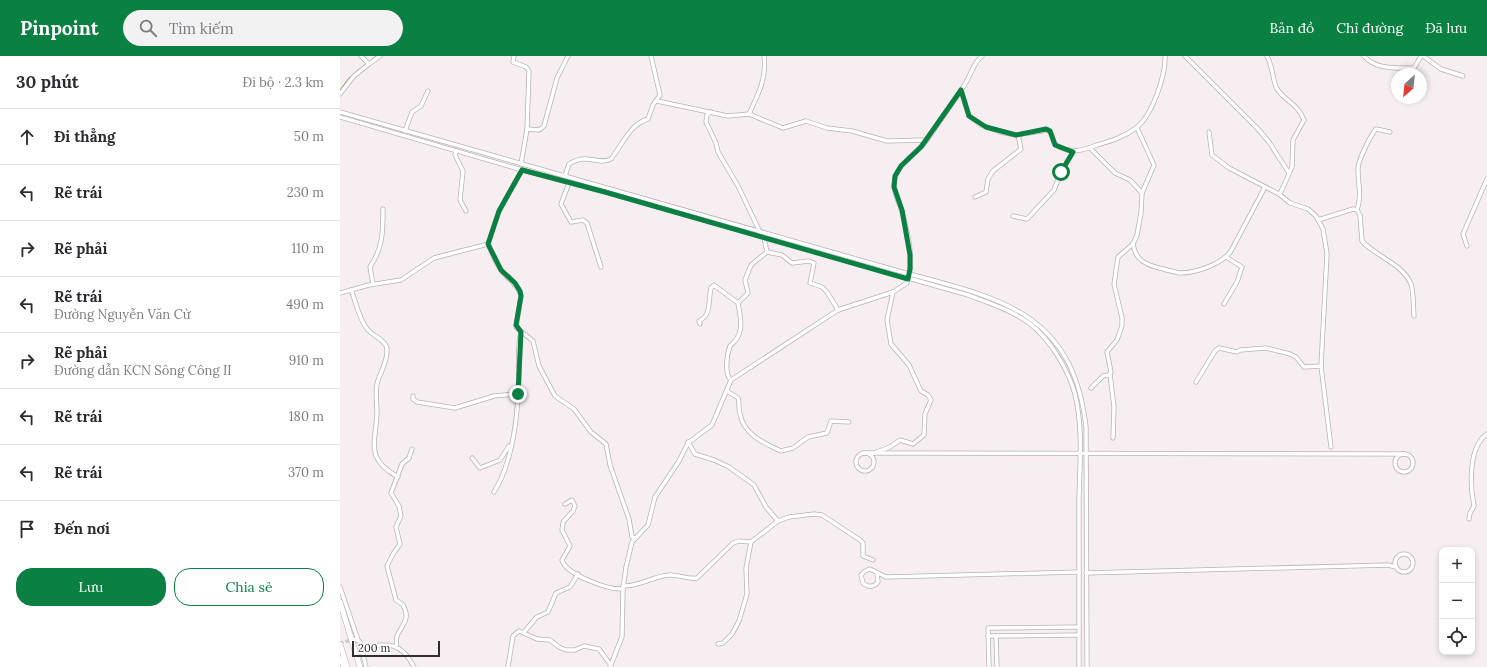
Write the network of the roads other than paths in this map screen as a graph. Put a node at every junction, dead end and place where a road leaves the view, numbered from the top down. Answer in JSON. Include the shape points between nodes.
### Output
{"nodes":[{"id":1,"x":361,"y":56,"type":"edge"},
{"id":2,"x":380,"y":56,"type":"edge"},
{"id":3,"x":514,"y":56,"type":"edge"},
{"id":4,"x":568,"y":56,"type":"edge"},
{"id":5,"x":651,"y":56,"type":"edge"},
{"id":6,"x":764,"y":56,"type":"edge"},
{"id":7,"x":982,"y":56,"type":"edge"},
{"id":8,"x":1165,"y":56,"type":"edge"},
{"id":9,"x":1185,"y":56,"type":"edge"},
{"id":10,"x":1267,"y":56,"type":"edge"},
{"id":11,"x":1364,"y":56,"type":"edge"},
{"id":12,"x":1422,"y":56,"type":"edge"},
{"id":13,"x":368,"y":64,"type":"junction"},
{"id":14,"x":1463,"y":76,"type":"dead end"},
{"id":15,"x":961,"y":90,"type":"junction"},
{"id":16,"x":428,"y":91,"type":"dead end"},
{"id":17,"x":340,"y":94,"type":"edge"},
{"id":18,"x":657,"y":101,"type":"junction"},
{"id":19,"x":340,"y":112,"type":"edge"},
{"id":20,"x":712,"y":112,"type":"junction"},
{"id":21,"x":750,"y":114,"type":"junction"},
{"id":22,"x":340,"y":117,"type":"edge"},
{"id":23,"x":527,"y":128,"type":"junction"},
{"id":24,"x":1136,"y":128,"type":"junction"},
{"id":25,"x":406,"y":131,"type":"junction"},
{"id":26,"x":1210,"y":132,"type":"dead end"},
{"id":27,"x":1390,"y":132,"type":"dead end"},
{"id":28,"x":1018,"y":135,"type":"junction"},
{"id":29,"x":926,"y":140,"type":"junction"},
{"id":30,"x":1090,"y":148,"type":"junction"},
{"id":31,"x":470,"y":150,"type":"junction"},
{"id":32,"x":456,"y":151,"type":"junction"},
{"id":33,"x":1073,"y":152,"type":"junction"},
{"id":34,"x":469,"y":154,"type":"junction"},
{"id":35,"x":521,"y":164,"type":"junction"},
{"id":36,"x":522,"y":170,"type":"junction"},
{"id":37,"x":1289,"y":173,"type":"junction"},
{"id":38,"x":565,"y":176,"type":"junction"},
{"id":39,"x":1487,"y":179,"type":"edge"},
{"id":40,"x":569,"y":183,"type":"junction"},
{"id":41,"x":1266,"y":187,"type":"junction"},
{"id":42,"x":1142,"y":193,"type":"junction"},
{"id":43,"x":1280,"y":194,"type":"junction"},
{"id":44,"x":974,"y":197,"type":"dead end"},
{"id":45,"x":383,"y":209,"type":"dead end"},
{"id":46,"x":1357,"y":210,"type":"junction"},
{"id":47,"x":466,"y":211,"type":"dead end"},
{"id":48,"x":1013,"y":216,"type":"dead end"},
{"id":49,"x":1318,"y":220,"type":"junction"},
{"id":50,"x":725,"y":221,"type":"junction"},
{"id":51,"x":723,"y":226,"type":"junction"},
{"id":52,"x":760,"y":232,"type":"junction"},
{"id":53,"x":764,"y":238,"type":"junction"},
{"id":54,"x":488,"y":244,"type":"junction"},
{"id":55,"x":1133,"y":244,"type":"junction"},
{"id":56,"x":1467,"y":246,"type":"dead end"},
{"id":57,"x":767,"y":252,"type":"junction"},
{"id":58,"x":1226,"y":257,"type":"junction"},
{"id":59,"x":601,"y":267,"type":"dead end"},
{"id":60,"x":909,"y":274,"type":"junction"},
{"id":61,"x":908,"y":279,"type":"junction"},
{"id":62,"x":373,"y":284,"type":"junction"},
{"id":63,"x":351,"y":290,"type":"junction"},
{"id":64,"x":893,"y":292,"type":"junction"},
{"id":65,"x":340,"y":293,"type":"edge"},
{"id":66,"x":738,"y":304,"type":"junction"},
{"id":67,"x":1224,"y":304,"type":"dead end"},
{"id":68,"x":838,"y":310,"type":"junction"},
{"id":69,"x":1414,"y":316,"type":"dead end"},
{"id":70,"x":700,"y":324,"type":"dead end"},
{"id":71,"x":521,"y":332,"type":"junction"},
{"id":72,"x":1055,"y":343,"type":"junction"},
{"id":73,"x":1048,"y":344,"type":"junction"},
{"id":74,"x":1321,"y":366,"type":"junction"},
{"id":75,"x":1110,"y":374,"type":"junction"},
{"id":76,"x":731,"y":380,"type":"junction"},
{"id":77,"x":1196,"y":382,"type":"dead end"},
{"id":78,"x":1091,"y":388,"type":"dead end"},
{"id":79,"x":727,"y":391,"type":"junction"},
{"id":80,"x":518,"y":394,"type":"junction"},
{"id":81,"x":413,"y":396,"type":"dead end"},
{"id":82,"x":849,"y":422,"type":"dead end"},
{"id":83,"x":1484,"y":436,"type":"edge"},
{"id":84,"x":1114,"y":438,"type":"dead end"},
{"id":85,"x":511,"y":442,"type":"junction"},
{"id":86,"x":688,"y":442,"type":"junction"},
{"id":87,"x":1331,"y":447,"type":"dead end"},
{"id":88,"x":412,"y":449,"type":"dead end"},
{"id":89,"x":863,"y":453,"type":"junction"},
{"id":90,"x":875,"y":454,"type":"junction"},
{"id":91,"x":1080,"y":454,"type":"junction"},
{"id":92,"x":1086,"y":454,"type":"junction"},
{"id":93,"x":1388,"y":454,"type":"junction"},
{"id":94,"x":1405,"y":454,"type":"junction"},
{"id":95,"x":472,"y":458,"type":"dead end"},
{"id":96,"x":874,"y":462,"type":"junction"},
{"id":97,"x":1395,"y":463,"type":"junction"},
{"id":98,"x":398,"y":477,"type":"junction"},
{"id":99,"x":494,"y":492,"type":"dead end"},
{"id":100,"x":565,"y":504,"type":"dead end"},
{"id":101,"x":1470,"y":519,"type":"dead end"},
{"id":102,"x":778,"y":521,"type":"junction"},
{"id":103,"x":634,"y":538,"type":"junction"},
{"id":104,"x":751,"y":542,"type":"junction"},
{"id":105,"x":873,"y":560,"type":"dead end"},
{"id":106,"x":1395,"y":561,"type":"junction"},
{"id":107,"x":1388,"y":565,"type":"junction"},
{"id":108,"x":1396,"y":567,"type":"junction"},
{"id":109,"x":1079,"y":572,"type":"junction"},
{"id":110,"x":877,"y":573,"type":"junction"},
{"id":111,"x":1086,"y":573,"type":"junction"},
{"id":112,"x":578,"y":574,"type":"junction"},
{"id":113,"x":886,"y":577,"type":"junction"},
{"id":114,"x":878,"y":582,"type":"junction"},
{"id":115,"x":340,"y":587,"type":"edge"},
{"id":116,"x":623,"y":588,"type":"junction"},
{"id":117,"x":340,"y":602,"type":"edge"},
{"id":118,"x":1079,"y":627,"type":"junction"},
{"id":119,"x":524,"y":632,"type":"junction"},
{"id":120,"x":1079,"y":635,"type":"junction"},
{"id":121,"x":988,"y":636,"type":"junction"},
{"id":122,"x":996,"y":636,"type":"junction"},
{"id":123,"x":340,"y":644,"type":"edge"},
{"id":124,"x":718,"y":644,"type":"dead end"},
{"id":125,"x":396,"y":646,"type":"junction"},
{"id":126,"x":362,"y":648,"type":"junction"},
{"id":127,"x":340,"y":658,"type":"edge"},
{"id":128,"x":610,"y":666,"type":"edge"},
{"id":129,"x":343,"y":667,"type":"edge"},
{"id":130,"x":347,"y":667,"type":"edge"},
{"id":131,"x":360,"y":667,"type":"edge"},
{"id":132,"x":366,"y":667,"type":"edge"},
{"id":133,"x":414,"y":667,"type":"edge"},
{"id":134,"x":508,"y":667,"type":"edge"},
{"id":135,"x":989,"y":667,"type":"edge"},
{"id":136,"x":997,"y":667,"type":"edge"},
{"id":137,"x":1079,"y":667,"type":"edge"},
{"id":138,"x":1086,"y":667,"type":"edge"}],
"edges":[{"from":1,"to":13,"type":"street"},
{"from":2,"to":13,"type":"street"},
{"from":3,"to":23,"type":"street","via":[[513,62],[526,67],[529,71]]},
{"from":4,"to":23,"type":"street","via":[[557,78],[544,126],[539,130]]},
{"from":5,"to":18,"type":"street","via":[[660,95]]},
{"from":6,"to":21,"type":"street","via":[[763,80]]},
{"from":7,"to":15,"type":"street"},
{"from":8,"to":24,"type":"street","via":[[1160,86],[1143,120]]},
{"from":9,"to":37,"type":"street","via":[[1257,128]]},
{"from":10,"to":37,"type":"street","via":[[1277,89],[1295,105],[1304,120],[1293,143],[1292,166]]},
{"from":11,"to":12,"type":"street","via":[[1369,62],[1380,66],[1414,68]]},
{"from":12,"to":14,"type":"street","via":[[1453,75]]},
{"from":13,"to":17,"type":"street","via":[[354,76]]},
{"from":15,"to":28,"type":"street","via":[[972,119],[1000,132]]},
{"from":15,"to":29,"type":"street"},
{"from":16,"to":25,"type":"street","via":[[420,106],[412,112]]},
{"from":18,"to":20,"type":"street"},
{"from":18,"to":38,"type":"street","via":[[648,119],[639,122],[631,130],[611,159],[603,161],[582,158],[568,165]]},
{"from":19,"to":25,"type":"street"},
{"from":20,"to":21,"type":"street","via":[[728,116]]},
{"from":20,"to":52,"type":"street","via":[[707,115],[706,122],[722,161],[738,186]]},
{"from":21,"to":29,"type":"street","via":[[783,128],[806,121],[888,141]]},
{"from":22,"to":32,"type":"street"},
{"from":23,"to":35,"type":"street"},
{"from":24,"to":30,"type":"street","via":[[1121,137]]},
{"from":24,"to":42,"type":"street","via":[[1154,165]]},
{"from":25,"to":31,"type":"street"},
{"from":26,"to":41,"type":"street","via":[[1212,155],[1229,168]]},
{"from":27,"to":46,"type":"street","via":[[1376,129],[1359,163],[1360,198]]},
{"from":28,"to":33,"type":"street","via":[[1048,130],[1055,145]]},
{"from":28,"to":44,"type":"street","via":[[1021,149],[993,171],[988,179],[986,192]]},
{"from":29,"to":60,"type":"street","via":[[895,176],[896,197],[902,210],[910,255]]},
{"from":30,"to":33,"type":"street"},
{"from":30,"to":42,"type":"street","via":[[1115,174],[1130,180]]},
{"from":31,"to":34,"type":"street"},
{"from":31,"to":35,"type":"street"},
{"from":32,"to":34,"type":"street"},
{"from":32,"to":47,"type":"street","via":[[455,155],[463,171],[460,200]]},
{"from":33,"to":48,"type":"street","via":[[1054,190],[1034,209],[1030,217]]},
{"from":34,"to":36,"type":"street"},
{"from":35,"to":38,"type":"street"},
{"from":36,"to":40,"type":"street"},
{"from":36,"to":54,"type":"street","via":[[499,211]]},
{"from":37,"to":43,"type":"street"},
{"from":38,"to":50,"type":"street"},
{"from":39,"to":56,"type":"street","via":[[1463,234]]},
{"from":40,"to":51,"type":"street"},
{"from":40,"to":59,"type":"street","via":[[561,204],[571,222],[583,220],[587,223]]},
{"from":41,"to":43,"type":"street"},
{"from":41,"to":58,"type":"street"},
{"from":42,"to":55,"type":"street","via":[[1139,230]]},
{"from":43,"to":49,"type":"street","via":[[1290,203],[1308,209]]},
{"from":45,"to":62,"type":"street","via":[[384,233],[380,251],[369,272]]},
{"from":46,"to":49,"type":"street","via":[[1352,209]]},
{"from":46,"to":69,"type":"street","via":[[1360,215],[1362,241],[1408,279],[1412,288]]},
{"from":49,"to":74,"type":"street","via":[[1326,238],[1327,254]]},
{"from":50,"to":51,"type":"street"},
{"from":50,"to":52,"type":"street"},
{"from":51,"to":53,"type":"street"},
{"from":52,"to":60,"type":"street"},
{"from":53,"to":57,"type":"street"},
{"from":53,"to":61,"type":"street"},
{"from":54,"to":62,"type":"street","via":[[434,258],[401,280]]},
{"from":54,"to":71,"type":"street","via":[[501,270],[520,291],[516,325]]},
{"from":55,"to":58,"type":"street","via":[[1140,260],[1178,273],[1195,270]]},
{"from":55,"to":75,"type":"street","via":[[1118,257],[1114,284],[1122,326],[1107,352]]},
{"from":57,"to":66,"type":"street","via":[[751,265],[745,280],[748,294]]},
{"from":57,"to":68,"type":"street","via":[[782,256],[791,262],[814,263],[810,283],[822,287]]},
{"from":58,"to":67,"type":"street","via":[[1242,267],[1237,282]]},
{"from":60,"to":61,"type":"street"},
{"from":60,"to":72,"type":"street","via":[[969,290],[1015,308],[1032,319]]},
{"from":61,"to":64,"type":"street","via":[[905,285]]},
{"from":61,"to":73,"type":"street","via":[[968,295],[1012,313],[1029,323]]},
{"from":62,"to":63,"type":"street"},
{"from":63,"to":65,"type":"street"},
{"from":63,"to":98,"type":"street","via":[[366,327],[386,348],[385,362],[377,389],[373,448],[384,468]]},
{"from":64,"to":68,"type":"street"},
{"from":64,"to":90,"type":"street","via":[[887,320],[891,344],[909,365],[921,391],[930,397],[930,400],[925,414],[924,435],[913,444],[900,440]]},
{"from":66,"to":70,"type":"street","via":[[714,285],[710,288],[708,314],[699,321]]},
{"from":66,"to":76,"type":"street","via":[[740,333],[737,341],[730,346],[728,356],[727,374]]},
{"from":68,"to":76,"type":"street"},
{"from":71,"to":80,"type":"street"},
{"from":71,"to":103,"type":"street","via":[[531,337],[539,366],[556,396],[574,409],[585,425],[606,444],[610,465]]},
{"from":72,"to":73,"type":"street"},
{"from":72,"to":92,"type":"street","via":[[1074,373],[1080,391],[1086,426]]},
{"from":73,"to":91,"type":"street","via":[[1068,375],[1074,392],[1078,409]]},
{"from":74,"to":77,"type":"street","via":[[1304,367],[1293,355],[1266,348],[1237,352],[1219,348]]},
{"from":74,"to":87,"type":"street"},
{"from":75,"to":78,"type":"street","via":[[1103,376]]},
{"from":75,"to":84,"type":"street"},
{"from":76,"to":79,"type":"street"},
{"from":79,"to":82,"type":"street","via":[[738,398],[740,415],[756,439],[781,451],[793,448],[808,437],[827,433],[831,421]]},
{"from":79,"to":86,"type":"street","via":[[712,425]]},
{"from":80,"to":81,"type":"street","via":[[494,396],[455,408],[420,403],[413,399]]},
{"from":80,"to":85,"type":"street"},
{"from":83,"to":101,"type":"street","via":[[1474,456],[1474,506]]},
{"from":85,"to":95,"type":"street","via":[[502,458],[490,464],[480,468]]},
{"from":85,"to":99,"type":"street","via":[[504,473]]},
{"from":86,"to":102,"type":"street","via":[[696,454],[729,467],[754,485]]},
{"from":86,"to":103,"type":"street","via":[[655,498],[648,524]]},
{"from":88,"to":98,"type":"street","via":[[409,458],[402,464]]},
{"from":89,"to":90,"type":"street"},
{"from":89,"to":96,"type":"street","via":[[869,454]]},
{"from":89,"to":96,"type":"street","via":[[858,456],[856,462],[860,470],[868,471]]},
{"from":90,"to":91,"type":"street"},
{"from":90,"to":96,"type":"street"},
{"from":91,"to":92,"type":"street"},
{"from":91,"to":109,"type":"street"},
{"from":92,"to":93,"type":"street"},
{"from":92,"to":111,"type":"street"},
{"from":93,"to":94,"type":"street"},
{"from":93,"to":97,"type":"street"},
{"from":94,"to":97,"type":"street","via":[[1399,456]]},
{"from":94,"to":97,"type":"street","via":[[1412,458],[1413,464],[1410,469],[1405,472],[1399,471]]},
{"from":98,"to":125,"type":"street","via":[[392,493],[401,516],[396,527],[400,544],[387,568],[396,600],[403,605],[406,616]]},
{"from":100,"to":112,"type":"street","via":[[572,500],[575,506],[561,528],[570,546],[563,563],[566,568]]},
{"from":102,"to":104,"type":"street"},
{"from":102,"to":105,"type":"street","via":[[788,517],[822,515],[860,540],[863,543],[864,556]]},
{"from":103,"to":116,"type":"street","via":[[628,554]]},
{"from":104,"to":116,"type":"street","via":[[733,543],[697,578],[669,574]]},
{"from":104,"to":124,"type":"street","via":[[746,568],[747,594],[739,621],[732,634],[723,643]]},
{"from":106,"to":107,"type":"street"},
{"from":106,"to":108,"type":"street"},
{"from":106,"to":108,"type":"street","via":[[1406,555],[1412,563],[1406,572]]},
{"from":107,"to":108,"type":"street"},
{"from":107,"to":111,"type":"street"},
{"from":109,"to":113,"type":"street"},
{"from":109,"to":118,"type":"street"},
{"from":110,"to":113,"type":"street"},
{"from":110,"to":114,"type":"street"},
{"from":110,"to":114,"type":"street","via":[[867,570],[861,578],[868,586],[874,586]]},
{"from":111,"to":138,"type":"street"},
{"from":112,"to":116,"type":"street","via":[[604,587]]},
{"from":112,"to":119,"type":"street","via":[[570,587],[556,593],[548,612],[537,617]]},
{"from":113,"to":114,"type":"street"},
{"from":115,"to":126,"type":"street"},
{"from":116,"to":128,"type":"street","via":[[622,637]]},
{"from":117,"to":131,"type":"highway"},
{"from":118,"to":120,"type":"street"},
{"from":118,"to":121,"type":"street","via":[[988,628]]},
{"from":119,"to":128,"type":"street","via":[[537,639],[550,640],[566,650],[584,646],[599,649]]},
{"from":119,"to":134,"type":"street","via":[[514,634]]},
{"from":120,"to":122,"type":"street"},
{"from":120,"to":137,"type":"street"},
{"from":121,"to":122,"type":"street"},
{"from":121,"to":135,"type":"street"},
{"from":122,"to":136,"type":"street"},
{"from":123,"to":130,"type":"highway"},
{"from":125,"to":126,"type":"street","via":[[380,644]]},
{"from":125,"to":133,"type":"street"},
{"from":126,"to":132,"type":"street"},
{"from":127,"to":129,"type":"street"}]}
